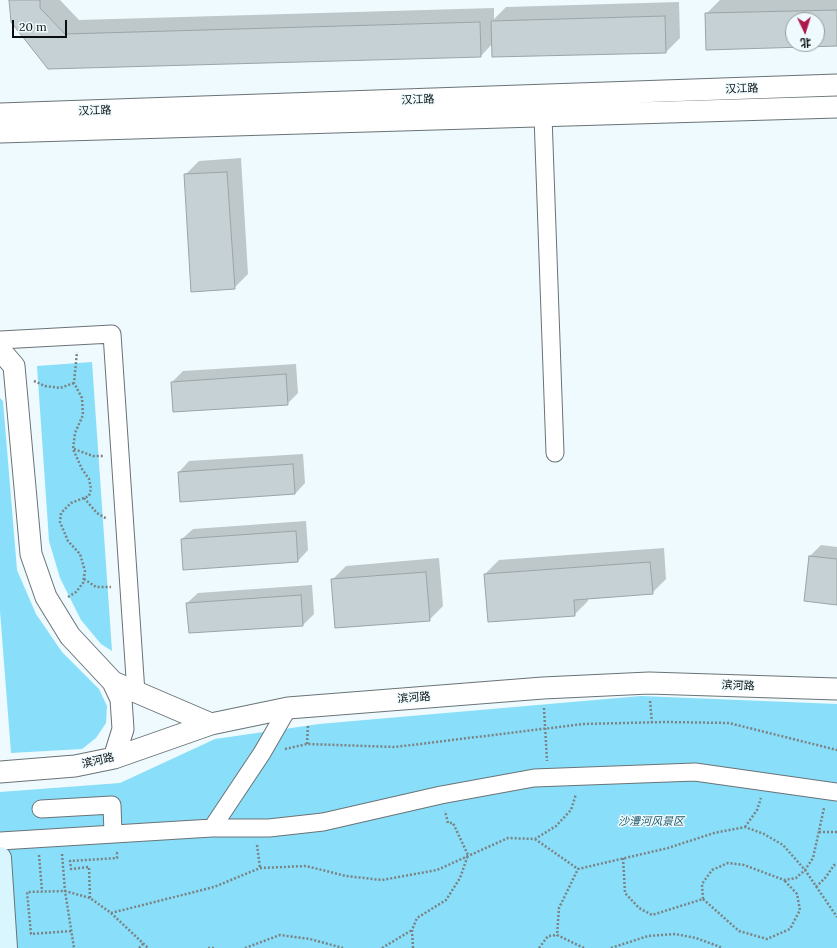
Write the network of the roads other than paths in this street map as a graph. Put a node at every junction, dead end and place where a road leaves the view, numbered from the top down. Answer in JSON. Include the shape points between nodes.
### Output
{"nodes":[{"id":1,"x":837,"y":86,"type":"edge"},
{"id":2,"x":837,"y":107,"type":"edge"},
{"id":3,"x":0,"y":114,"type":"edge"},
{"id":4,"x":543,"y":116,"type":"junction"},
{"id":5,"x":0,"y":132,"type":"edge"},
{"id":6,"x":0,"y":340,"type":"edge"},
{"id":7,"x":0,"y":350,"type":"edge"},
{"id":8,"x":555,"y":453,"type":"dead end"},
{"id":9,"x":113,"y":682,"type":"junction"},
{"id":10,"x":837,"y":689,"type":"edge"},
{"id":11,"x":136,"y":693,"type":"junction"},
{"id":12,"x":288,"y":708,"type":"junction"},
{"id":13,"x":211,"y":724,"type":"junction"},
{"id":14,"x":114,"y":758,"type":"junction"},
{"id":15,"x":0,"y":772,"type":"edge"},
{"id":16,"x":832,"y":792,"type":"edge"},
{"id":17,"x":41,"y":810,"type":"dead end"},
{"id":18,"x":212,"y":828,"type":"junction"},
{"id":19,"x":113,"y":834,"type":"junction"},
{"id":20,"x":0,"y":841,"type":"edge"},
{"id":21,"x":0,"y":858,"type":"edge"},
{"id":22,"x":6,"y":948,"type":"edge"}],
"edges":[{"from":1,"to":3,"type":"street","name":"汉江路"},
{"from":2,"to":4,"type":"street","name":"汉江路"},
{"from":4,"to":5,"type":"street","name":"汉江路"},
{"from":4,"to":8,"type":"street"},
{"from":6,"to":11,"type":"street","via":[[112,334]]},
{"from":7,"to":9,"type":"street","via":[[14,366],[31,554],[46,597],[70,636]]},
{"from":9,"to":11,"type":"street"},
{"from":9,"to":14,"type":"street","via":[[121,699],[123,729]]},
{"from":10,"to":12,"type":"street","name":"滨河路","via":[[649,683],[543,688]]},
{"from":11,"to":13,"type":"street"},
{"from":12,"to":13,"type":"street","name":"滨河路"},
{"from":12,"to":18,"type":"street","via":[[262,753]]},
{"from":13,"to":14,"type":"street","name":"滨河路"},
{"from":14,"to":15,"type":"street","name":"滨河路","via":[[75,766]]},
{"from":16,"to":18,"type":"street","via":[[695,772],[547,777],[441,795],[324,822],[257,828]]},
{"from":17,"to":19,"type":"street","via":[[112,804]]},
{"from":18,"to":19,"type":"street"},
{"from":19,"to":20,"type":"street"},
{"from":21,"to":22,"type":"main road"}]}
